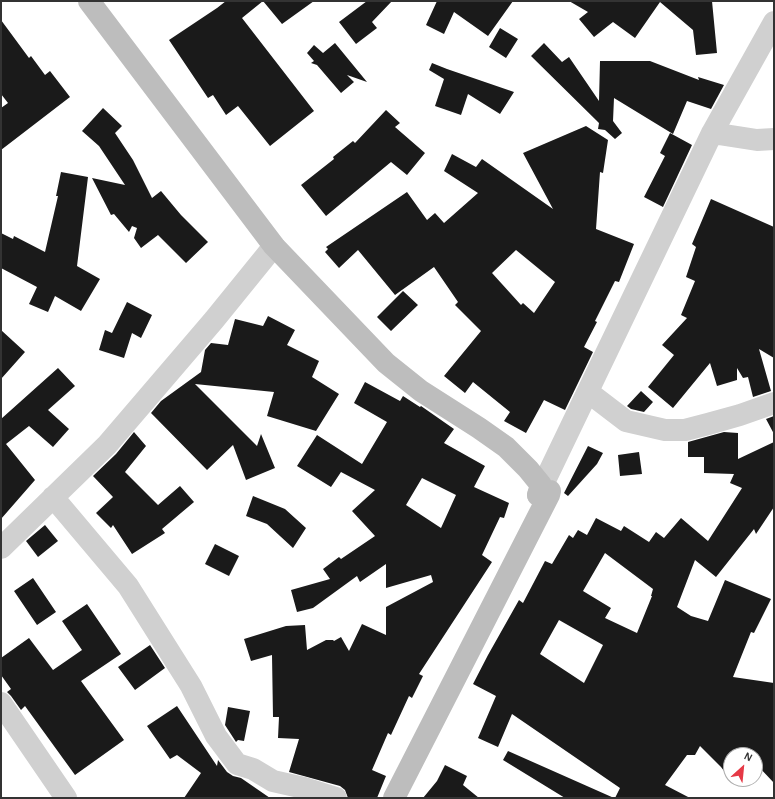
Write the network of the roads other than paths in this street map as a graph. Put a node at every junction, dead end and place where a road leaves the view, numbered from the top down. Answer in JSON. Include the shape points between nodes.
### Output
{"nodes":[{"id":1,"x":89,"y":1,"type":"edge"},
{"id":2,"x":774,"y":22,"type":"edge"},
{"id":3,"x":712,"y":133,"type":"junction"},
{"id":4,"x":774,"y":139,"type":"edge"},
{"id":5,"x":274,"y":246,"type":"junction"},
{"id":6,"x":588,"y":392,"type":"junction"},
{"id":7,"x":774,"y":403,"type":"edge"},
{"id":8,"x":538,"y":494,"type":"junction"},
{"id":9,"x":53,"y":497,"type":"junction"},
{"id":10,"x":1,"y":548,"type":"edge"},
{"id":11,"x":1,"y":703,"type":"edge"},
{"id":12,"x":66,"y":798,"type":"edge"},
{"id":13,"x":336,"y":798,"type":"edge"},
{"id":14,"x":394,"y":798,"type":"edge"}],
"edges":[{"from":1,"to":5,"type":"street"},
{"from":2,"to":3,"type":"street"},
{"from":3,"to":4,"type":"street","via":[[757,140]]},
{"from":3,"to":6,"type":"street"},
{"from":5,"to":8,"type":"street","via":[[386,363],[421,391],[506,447],[541,485]]},
{"from":5,"to":9,"type":"street","via":[[107,445]]},
{"from":6,"to":7,"type":"street","via":[[626,420],[665,430],[685,430]]},
{"from":6,"to":8,"type":"street"},
{"from":8,"to":14,"type":"street","via":[[550,491]]},
{"from":9,"to":10,"type":"street"},
{"from":9,"to":13,"type":"street","via":[[128,586],[191,686],[216,736],[237,764],[253,769],[273,781]]},
{"from":11,"to":12,"type":"street"}]}
